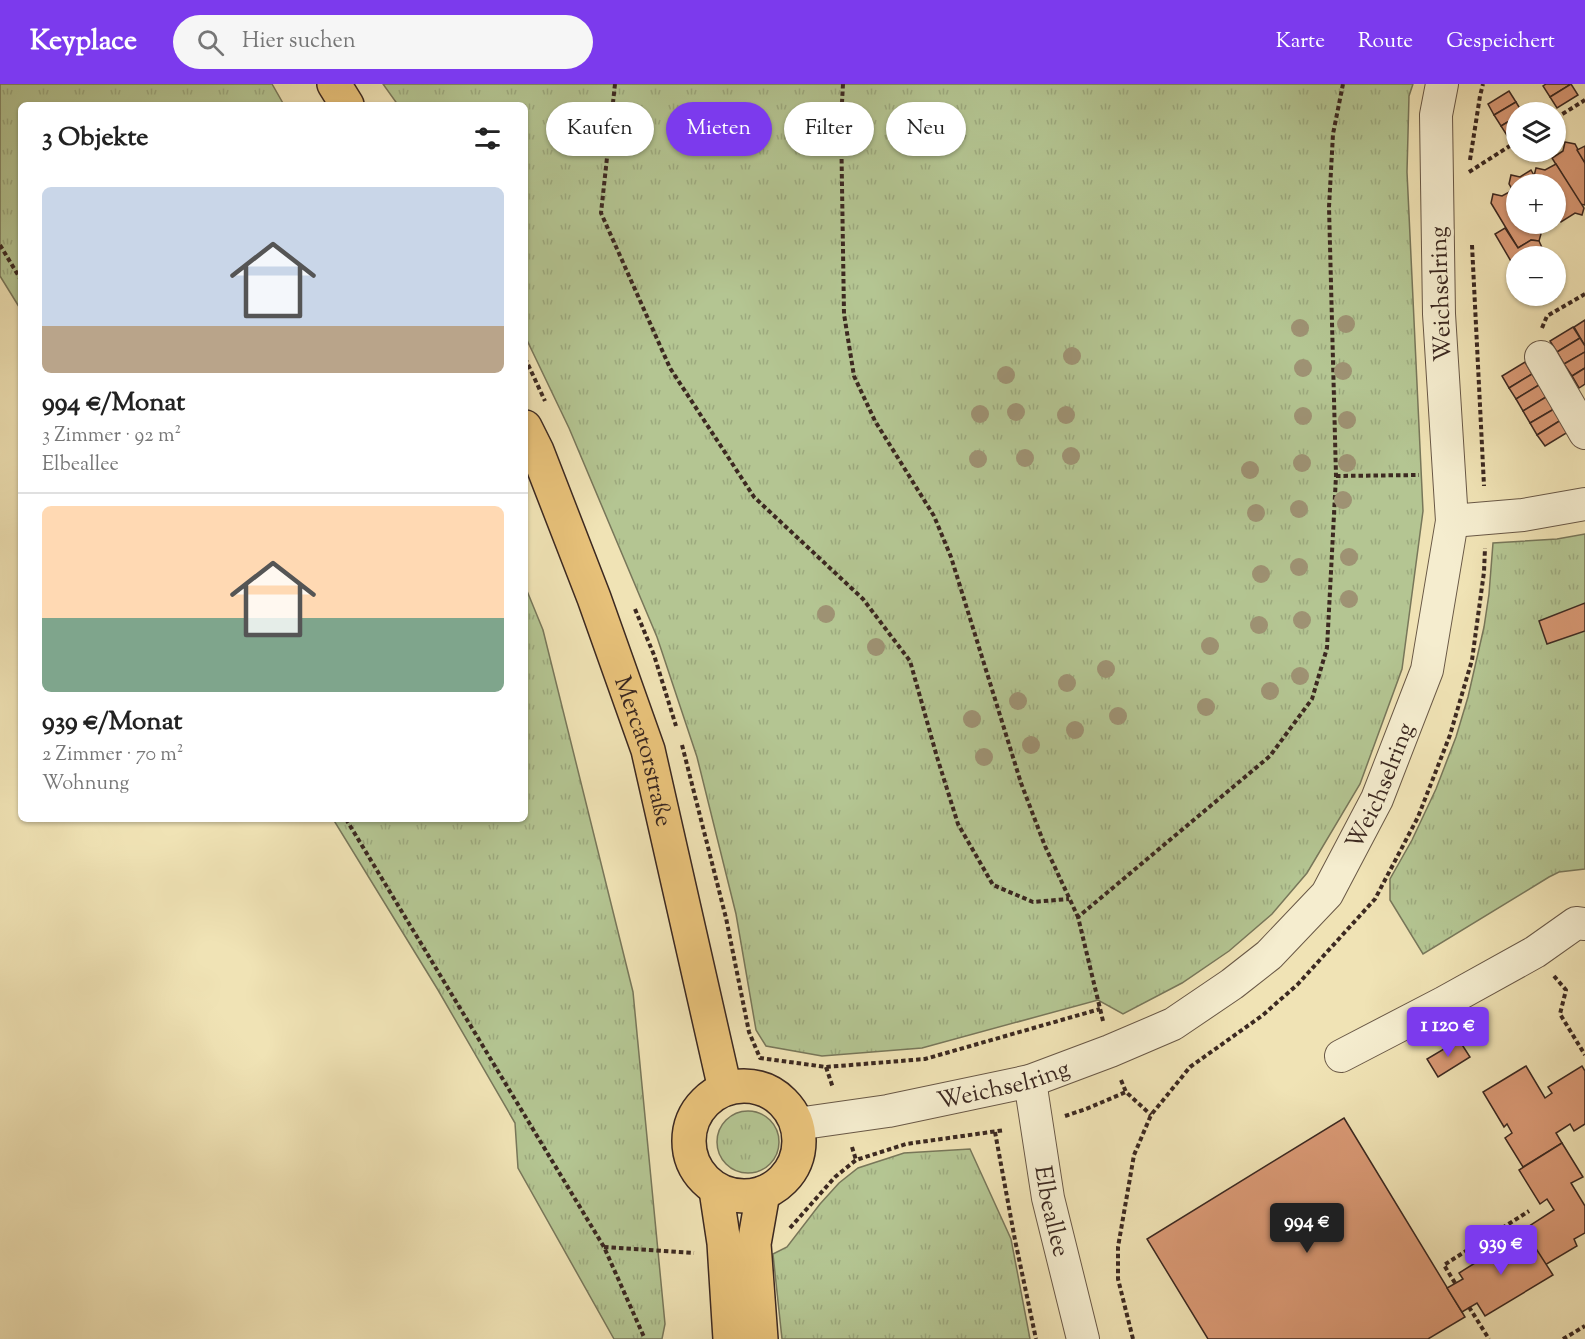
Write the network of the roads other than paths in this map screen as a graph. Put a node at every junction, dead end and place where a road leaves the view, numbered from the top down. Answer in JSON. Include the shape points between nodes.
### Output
{"nodes":[{"id":1,"x":334,"y":84,"type":"edge"},
{"id":2,"x":1442,"y":84,"type":"edge"},
{"id":3,"x":345,"y":102,"type":"edge"},
{"id":4,"x":1541,"y":357,"type":"road end"},
{"id":5,"x":528,"y":433,"type":"edge"},
{"id":6,"x":1585,"y":434,"type":"edge"},
{"id":7,"x":1585,"y":504,"type":"edge"},
{"id":8,"x":1452,"y":522,"type":"junction"},
{"id":9,"x":1581,"y":923,"type":"edge"},
{"id":10,"x":1341,"y":1056,"type":"dead end"},
{"id":11,"x":1030,"y":1081,"type":"junction"},
{"id":12,"x":724,"y":1089,"type":"junction"},
{"id":13,"x":796,"y":1124,"type":"junction"},
{"id":14,"x":716,"y":1190,"type":"junction"},
{"id":15,"x":763,"y":1193,"type":"junction"},
{"id":16,"x":730,"y":1339,"type":"edge"},
{"id":17,"x":761,"y":1339,"type":"edge"},
{"id":18,"x":1083,"y":1339,"type":"edge"}],
"edges":[{"from":1,"to":3,"type":"main road"},
{"from":2,"to":8,"type":"street","name":"Weichselring","via":[[1436,116],[1439,303]]},
{"from":4,"to":6,"type":"street"},
{"from":5,"to":12,"type":"main road","name":"Mercatorstraße","via":[[594,598],[648,750]]},
{"from":7,"to":8,"type":"street"},
{"from":8,"to":11,"type":"street","name":"Weichselring","via":[[1427,670],[1377,799],[1327,894],[1269,955],[1173,1024]]},
{"from":9,"to":10,"type":"street","via":[[1443,1003]]},
{"from":11,"to":13,"type":"street","name":"Weichselring","via":[[888,1111]]},
{"from":11,"to":18,"type":"street","name":"Elbeallee","via":[[1048,1198]]},
{"from":12,"to":13,"type":"main road","via":[[742,1085],[776,1095],[789,1108]]},
{"from":12,"to":14,"type":"main road","via":[[696,1111],[689,1128],[692,1163]]},
{"from":13,"to":15,"type":"main road","via":[[800,1141],[797,1157],[778,1185]]},
{"from":14,"to":15,"type":"main road","via":[[731,1196]]},
{"from":14,"to":16,"type":"main road","via":[[724,1243]]},
{"from":15,"to":17,"type":"main road","via":[[754,1244]]}]}
